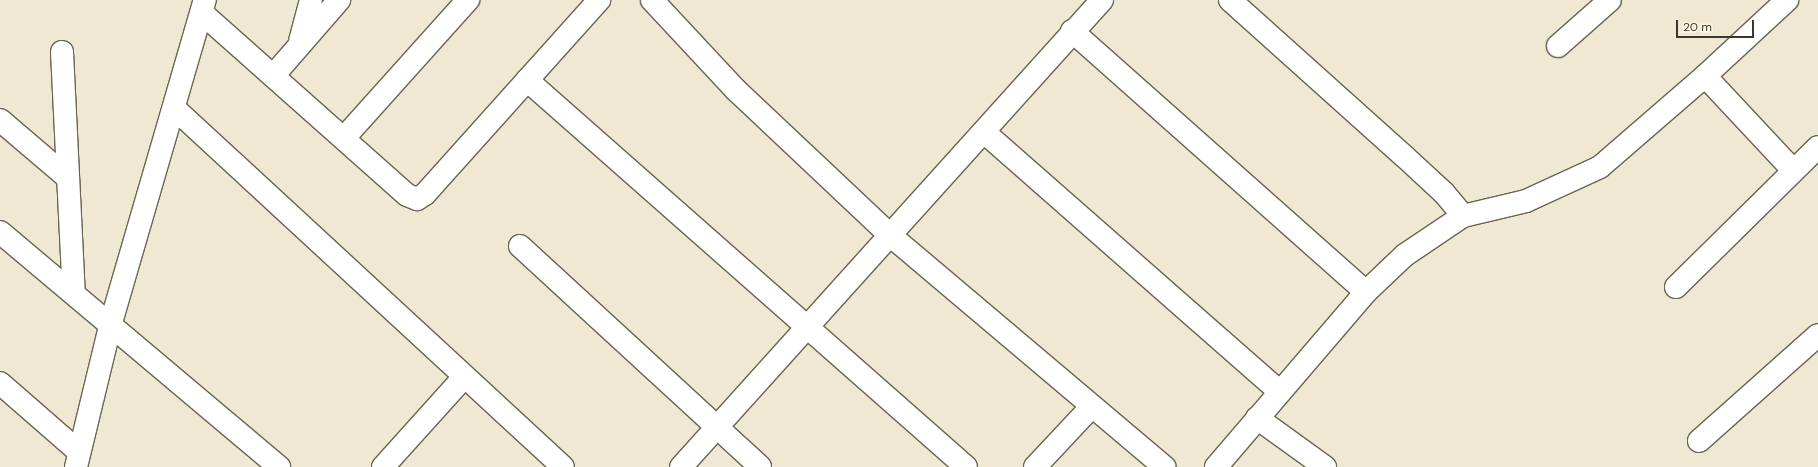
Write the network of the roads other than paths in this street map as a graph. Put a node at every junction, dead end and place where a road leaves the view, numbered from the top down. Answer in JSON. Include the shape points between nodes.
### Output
{"nodes":[{"id":1,"x":311,"y":0,"type":"edge"},
{"id":2,"x":339,"y":0,"type":"edge"},
{"id":3,"x":468,"y":0,"type":"edge"},
{"id":4,"x":599,"y":0,"type":"edge"},
{"id":5,"x":652,"y":0,"type":"edge"},
{"id":6,"x":1102,"y":0,"type":"edge"},
{"id":7,"x":1230,"y":0,"type":"edge"},
{"id":8,"x":1610,"y":0,"type":"edge"},
{"id":9,"x":1787,"y":0,"type":"edge"},
{"id":10,"x":204,"y":6,"type":"edge"},
{"id":11,"x":1072,"y":31,"type":"junction"},
{"id":12,"x":299,"y":46,"type":"junction"},
{"id":13,"x":1558,"y":46,"type":"dead end"},
{"id":14,"x":62,"y":52,"type":"dead end"},
{"id":15,"x":273,"y":76,"type":"junction"},
{"id":16,"x":1706,"y":76,"type":"junction"},
{"id":17,"x":527,"y":80,"type":"junction"},
{"id":18,"x":174,"y":108,"type":"junction"},
{"id":19,"x":0,"y":120,"type":"edge"},
{"id":20,"x":984,"y":132,"type":"junction"},
{"id":21,"x":344,"y":138,"type":"junction"},
{"id":22,"x":1818,"y":147,"type":"edge"},
{"id":23,"x":1792,"y":170,"type":"junction"},
{"id":24,"x":67,"y":176,"type":"junction"},
{"id":25,"x":1463,"y":216,"type":"junction"},
{"id":26,"x":0,"y":232,"type":"edge"},
{"id":27,"x":891,"y":236,"type":"junction"},
{"id":28,"x":520,"y":246,"type":"dead end"},
{"id":29,"x":1676,"y":287,"type":"dead end"},
{"id":30,"x":1366,"y":292,"type":"junction"},
{"id":31,"x":74,"y":294,"type":"junction"},
{"id":32,"x":110,"y":326,"type":"junction"},
{"id":33,"x":809,"y":328,"type":"junction"},
{"id":34,"x":1818,"y":335,"type":"edge"},
{"id":35,"x":464,"y":377,"type":"junction"},
{"id":36,"x":0,"y":383,"type":"edge"},
{"id":37,"x":1280,"y":392,"type":"junction"},
{"id":38,"x":1092,"y":406,"type":"junction"},
{"id":39,"x":1257,"y":418,"type":"junction"},
{"id":40,"x":717,"y":430,"type":"junction"},
{"id":41,"x":1699,"y":441,"type":"dead end"},
{"id":42,"x":77,"y":459,"type":"edge"},
{"id":43,"x":279,"y":467,"type":"edge"},
{"id":44,"x":383,"y":467,"type":"edge"},
{"id":45,"x":563,"y":467,"type":"edge"},
{"id":46,"x":681,"y":467,"type":"edge"},
{"id":47,"x":760,"y":467,"type":"edge"},
{"id":48,"x":966,"y":467,"type":"edge"},
{"id":49,"x":1035,"y":467,"type":"edge"},
{"id":50,"x":1164,"y":467,"type":"edge"},
{"id":51,"x":1216,"y":467,"type":"edge"},
{"id":52,"x":1325,"y":467,"type":"edge"}],
"edges":[{"from":1,"to":12,"type":"street"},
{"from":2,"to":12,"type":"street"},
{"from":3,"to":21,"type":"street"},
{"from":4,"to":17,"type":"street"},
{"from":5,"to":27,"type":"street","via":[[736,90]]},
{"from":6,"to":11,"type":"street"},
{"from":7,"to":25,"type":"street","via":[[1444,193]]},
{"from":8,"to":13,"type":"street"},
{"from":9,"to":16,"type":"street"},
{"from":10,"to":15,"type":"street"},
{"from":10,"to":18,"type":"street"},
{"from":11,"to":20,"type":"street"},
{"from":11,"to":30,"type":"street"},
{"from":12,"to":15,"type":"street"},
{"from":14,"to":24,"type":"street"},
{"from":15,"to":21,"type":"street"},
{"from":16,"to":23,"type":"street"},
{"from":16,"to":25,"type":"street","via":[[1600,167],[1526,201]]},
{"from":17,"to":21,"type":"street","via":[[418,199],[407,195]]},
{"from":17,"to":33,"type":"street"},
{"from":18,"to":32,"type":"street"},
{"from":18,"to":35,"type":"street"},
{"from":19,"to":24,"type":"street"},
{"from":20,"to":27,"type":"street"},
{"from":20,"to":37,"type":"street"},
{"from":22,"to":23,"type":"street"},
{"from":23,"to":29,"type":"street"},
{"from":24,"to":31,"type":"street"},
{"from":25,"to":30,"type":"street","via":[[1405,255]]},
{"from":26,"to":31,"type":"street"},
{"from":27,"to":33,"type":"street"},
{"from":27,"to":38,"type":"street"},
{"from":28,"to":40,"type":"street"},
{"from":30,"to":37,"type":"street"},
{"from":31,"to":32,"type":"street"},
{"from":32,"to":42,"type":"street"},
{"from":32,"to":43,"type":"street"},
{"from":33,"to":40,"type":"street"},
{"from":33,"to":48,"type":"street"},
{"from":34,"to":41,"type":"street"},
{"from":35,"to":44,"type":"street"},
{"from":35,"to":45,"type":"street"},
{"from":36,"to":42,"type":"street"},
{"from":37,"to":39,"type":"street"},
{"from":38,"to":49,"type":"street"},
{"from":38,"to":50,"type":"street"},
{"from":39,"to":51,"type":"street"},
{"from":39,"to":52,"type":"street"},
{"from":40,"to":46,"type":"street"},
{"from":40,"to":47,"type":"street"}]}
